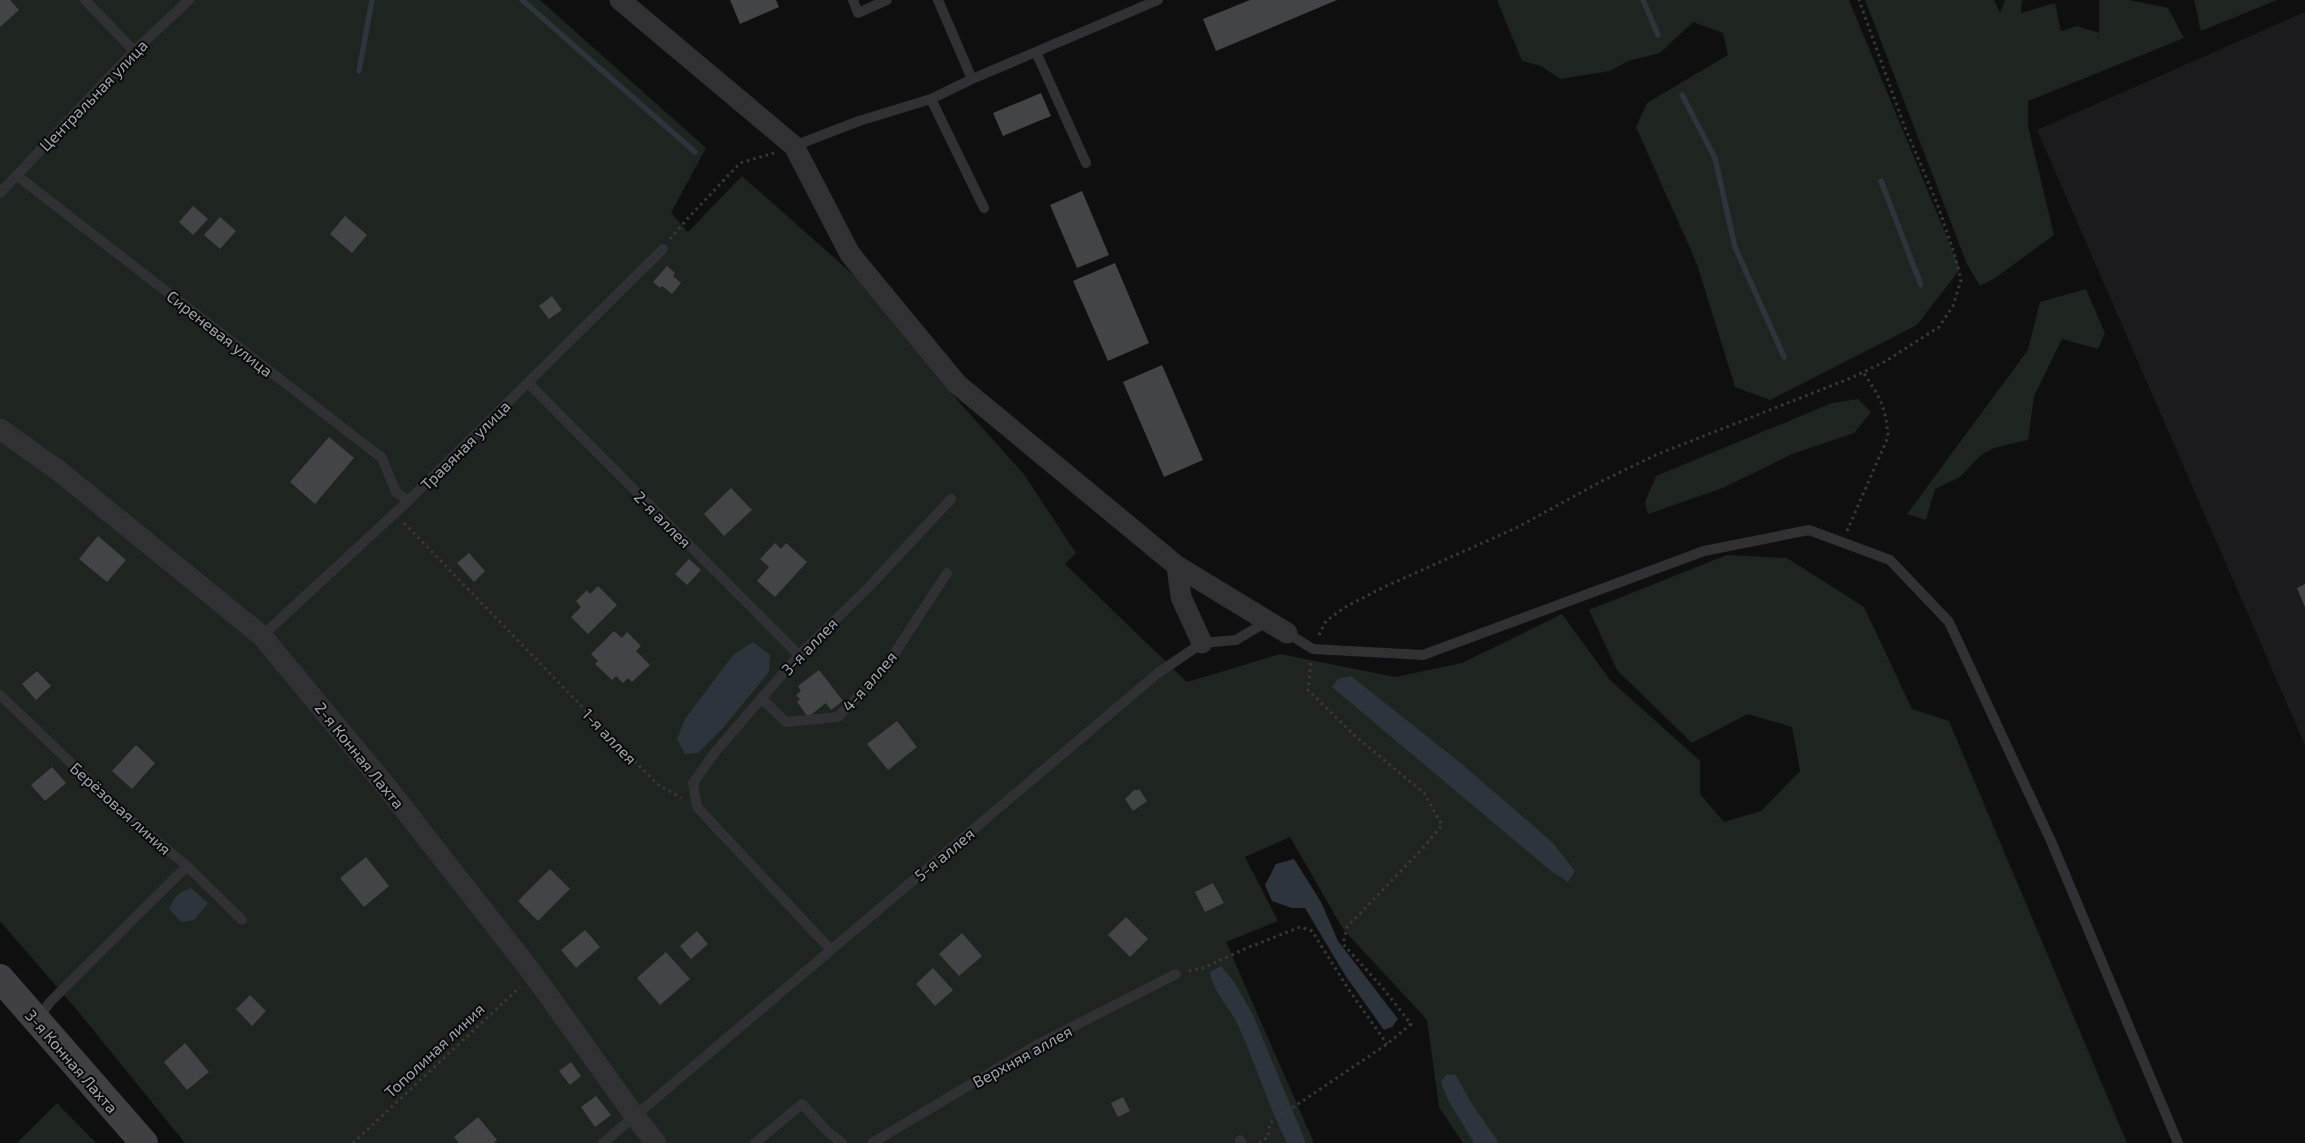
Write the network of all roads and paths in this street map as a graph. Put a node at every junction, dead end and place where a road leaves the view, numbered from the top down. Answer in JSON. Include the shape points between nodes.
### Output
{"nodes":[{"id":1,"x":85,"y":0,"type":"edge"},
{"id":2,"x":189,"y":0,"type":"edge"},
{"id":3,"x":620,"y":0,"type":"edge"},
{"id":4,"x":853,"y":0,"type":"edge"},
{"id":5,"x":887,"y":0,"type":"edge"},
{"id":6,"x":938,"y":0,"type":"edge"},
{"id":7,"x":1158,"y":0,"type":"edge"},
{"id":8,"x":1859,"y":0,"type":"edge"},
{"id":9,"x":134,"y":51,"type":"junction"},
{"id":10,"x":1036,"y":52,"type":"junction"},
{"id":11,"x":972,"y":79,"type":"junction"},
{"id":12,"x":931,"y":99,"type":"junction"},
{"id":13,"x":794,"y":146,"type":"junction"},
{"id":14,"x":1086,"y":163,"type":"dead end"},
{"id":15,"x":16,"y":175,"type":"junction"},
{"id":16,"x":0,"y":192,"type":"edge"},
{"id":17,"x":984,"y":208,"type":"dead end"},
{"id":18,"x":663,"y":249,"type":"joint"},
{"id":19,"x":1863,"y":372,"type":"junction"},
{"id":20,"x":528,"y":383,"type":"junction"},
{"id":21,"x":0,"y":429,"type":"edge"},
{"id":22,"x":951,"y":499,"type":"dead end"},
{"id":23,"x":408,"y":501,"type":"junction"},
{"id":24,"x":395,"y":514,"type":"junction"},
{"id":25,"x":1842,"y":542,"type":"junction"},
{"id":26,"x":1178,"y":566,"type":"junction"},
{"id":27,"x":947,"y":573,"type":"dead end"},
{"id":28,"x":1268,"y":621,"type":"junction"},
{"id":29,"x":1287,"y":633,"type":"joint"},
{"id":30,"x":262,"y":636,"type":"junction"},
{"id":31,"x":1202,"y":643,"type":"junction"},
{"id":32,"x":1313,"y":649,"type":"junction"},
{"id":33,"x":799,"y":654,"type":"junction"},
{"id":34,"x":0,"y":694,"type":"edge"},
{"id":35,"x":761,"y":698,"type":"junction"},
{"id":36,"x":697,"y":807,"type":"junction"},
{"id":37,"x":187,"y":866,"type":"junction"},
{"id":38,"x":242,"y":920,"type":"dead end"},
{"id":39,"x":831,"y":950,"type":"junction"},
{"id":40,"x":533,"y":974,"type":"junction"},
{"id":41,"x":1176,"y":974,"type":"joint"},
{"id":42,"x":0,"y":978,"type":"edge"},
{"id":43,"x":36,"y":1021,"type":"junction"},
{"id":44,"x":1387,"y":1044,"type":"junction"},
{"id":45,"x":634,"y":1116,"type":"junction"},
{"id":46,"x":144,"y":1143,"type":"edge"},
{"id":47,"x":353,"y":1143,"type":"edge"},
{"id":48,"x":603,"y":1143,"type":"edge"},
{"id":49,"x":656,"y":1143,"type":"edge"},
{"id":50,"x":755,"y":1143,"type":"edge"},
{"id":51,"x":842,"y":1143,"type":"edge"},
{"id":52,"x":872,"y":1143,"type":"edge"},
{"id":53,"x":1260,"y":1143,"type":"edge"},
{"id":54,"x":2178,"y":1143,"type":"edge"}],
"edges":[{"from":1,"to":9,"type":"lane"},
{"from":2,"to":9,"type":"lane","name":"Центральная улица"},
{"from":3,"to":13,"type":"street"},
{"from":4,"to":5,"type":"lane","via":[[858,13]]},
{"from":6,"to":11,"type":"lane"},
{"from":7,"to":10,"type":"lane"},
{"from":8,"to":19,"type":"path","via":[[1904,125],[1938,204],[1960,280],[1954,306],[1939,327]]},
{"from":9,"to":15,"type":"lane","name":"Центральная улица"},
{"from":10,"to":11,"type":"lane"},
{"from":10,"to":14,"type":"lane"},
{"from":11,"to":12,"type":"lane"},
{"from":12,"to":13,"type":"lane","via":[[859,121]]},
{"from":12,"to":17,"type":"lane"},
{"from":13,"to":18,"type":"path","via":[[740,163]]},
{"from":13,"to":26,"type":"street","via":[[850,254],[957,384]]},
{"from":15,"to":16,"type":"lane","name":"Центральная улица"},
{"from":15,"to":23,"type":"lane","name":"Сиреневая улица","via":[[382,458],[396,492]]},
{"from":18,"to":20,"type":"lane","name":"Травяная улица"},
{"from":19,"to":25,"type":"path","via":[[1881,398],[1888,438]]},
{"from":19,"to":32,"type":"path","via":[[1658,454],[1516,528],[1384,587],[1326,621]]},
{"from":20,"to":23,"type":"lane","name":"Травяная улица"},
{"from":20,"to":33,"type":"lane","name":"2-я аллея"},
{"from":21,"to":30,"type":"street","name":"2-я Конная Лахта","via":[[59,471]]},
{"from":22,"to":33,"type":"lane","name":"3-я аллея","via":[[866,590]]},
{"from":23,"to":24,"type":"lane","name":"Травяная улица"},
{"from":24,"to":30,"type":"lane","name":"Травяная улица"},
{"from":24,"to":36,"type":"path","name":"1-я аллея","via":[[658,784]]},
{"from":25,"to":32,"type":"lane","via":[[1809,530],[1704,551],[1423,655]]},
{"from":25,"to":54,"type":"lane","via":[[1890,560],[1949,622],[2052,841]]},
{"from":26,"to":28,"type":"street"},
{"from":26,"to":31,"type":"street","via":[[1181,597]]},
{"from":27,"to":35,"type":"lane","name":"4-я аллея","via":[[885,668],[838,717],[786,722]]},
{"from":28,"to":29,"type":"street"},
{"from":28,"to":31,"type":"lane","name":"5-я аллея","via":[[1236,640]]},
{"from":29,"to":32,"type":"lane"},
{"from":30,"to":40,"type":"street","name":"2-я Конная Лахта","via":[[390,791]]},
{"from":31,"to":39,"type":"lane","name":"5-я аллея","via":[[1158,673]]},
{"from":32,"to":44,"type":"path","via":[[1308,690],[1354,735],[1424,793],[1442,825],[1347,927],[1343,944],[1411,1024]]},
{"from":33,"to":35,"type":"lane","name":"3-я аллея"},
{"from":34,"to":37,"type":"lane","name":"Берёзовая линия","via":[[123,812]]},
{"from":35,"to":36,"type":"lane","name":"3-я аллея","via":[[693,783]]},
{"from":36,"to":39,"type":"lane"},
{"from":37,"to":38,"type":"lane","name":"Берёзовая линия"},
{"from":37,"to":43,"type":"lane","via":[[50,1002]]},
{"from":39,"to":45,"type":"lane","name":"5-я аллея"},
{"from":40,"to":45,"type":"street","name":"2-я Конная Лахта"},
{"from":40,"to":47,"type":"path","name":"Тополиная линия"},
{"from":41,"to":44,"type":"path","via":[[1203,968],[1300,927],[1312,931],[1348,990]]},
{"from":41,"to":52,"type":"lane","name":"Верхняя аллея","via":[[1035,1046]]},
{"from":42,"to":43,"type":"main road","name":"3-я Конная Лахта"},
{"from":43,"to":46,"type":"main road","name":"3-я Конная Лахта"},
{"from":44,"to":53,"type":"path","via":[[1270,1123],[1268,1137]]},
{"from":45,"to":48,"type":"lane","name":"5-я аллея"},
{"from":45,"to":49,"type":"street","name":"2-я Конная Лахта"},
{"from":50,"to":51,"type":"lane","via":[[802,1104]]}]}
